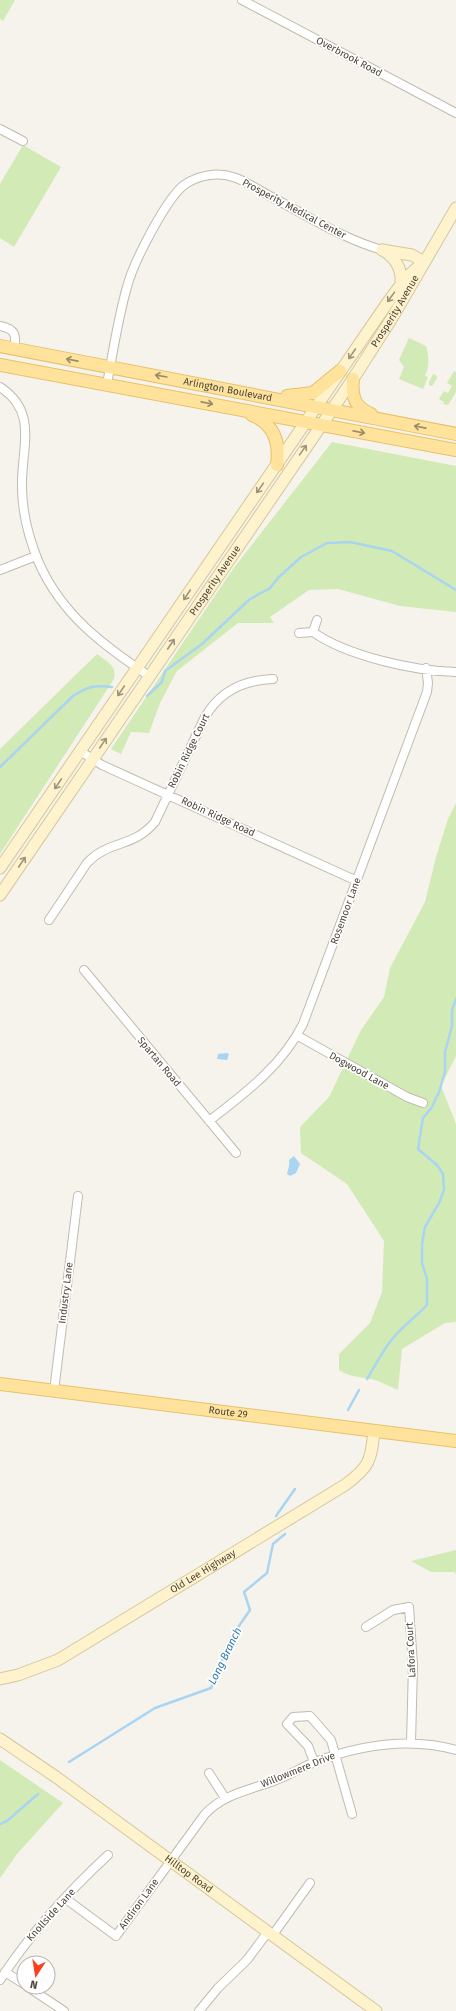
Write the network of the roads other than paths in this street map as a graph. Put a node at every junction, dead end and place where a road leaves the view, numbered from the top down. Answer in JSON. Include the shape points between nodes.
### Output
{"nodes":[{"id":1,"x":242,"y":0,"type":"edge"},
{"id":2,"x":456,"y":113,"type":"edge"},
{"id":3,"x":0,"y":129,"type":"edge"},
{"id":4,"x":23,"y":141,"type":"dead end"},
{"id":5,"x":456,"y":208,"type":"edge"},
{"id":6,"x":382,"y":250,"type":"junction"},
{"id":7,"x":424,"y":262,"type":"junction"},
{"id":8,"x":401,"y":284,"type":"junction"},
{"id":9,"x":0,"y":326,"type":"edge"},
{"id":10,"x":0,"y":346,"type":"edge"},
{"id":11,"x":14,"y":349,"type":"junction"},
{"id":12,"x":0,"y":365,"type":"edge"},
{"id":13,"x":110,"y":367,"type":"junction"},
{"id":14,"x":340,"y":372,"type":"junction"},
{"id":15,"x":353,"y":379,"type":"junction"},
{"id":16,"x":106,"y":384,"type":"junction"},
{"id":17,"x":0,"y":387,"type":"edge"},
{"id":18,"x":268,"y":397,"type":"junction"},
{"id":19,"x":224,"y":406,"type":"junction"},
{"id":20,"x":316,"y":406,"type":"junction"},
{"id":21,"x":332,"y":410,"type":"junction"},
{"id":22,"x":385,"y":420,"type":"junction"},
{"id":23,"x":306,"y":422,"type":"junction"},
{"id":24,"x":321,"y":424,"type":"junction"},
{"id":25,"x":456,"y":434,"type":"edge"},
{"id":26,"x":456,"y":450,"type":"edge"},
{"id":27,"x":277,"y":465,"type":"junction"},
{"id":28,"x":36,"y":556,"type":"junction"},
{"id":29,"x":0,"y":570,"type":"edge"},
{"id":30,"x":317,"y":620,"type":"dead end"},
{"id":31,"x":313,"y":632,"type":"junction"},
{"id":32,"x":299,"y":633,"type":"dead end"},
{"id":33,"x":456,"y":666,"type":"edge"},
{"id":34,"x":137,"y":668,"type":"junction"},
{"id":35,"x":426,"y":668,"type":"junction"},
{"id":36,"x":456,"y":672,"type":"edge"},
{"id":37,"x":149,"y":676,"type":"junction"},
{"id":38,"x":273,"y":679,"type":"dead end"},
{"id":39,"x":80,"y":751,"type":"junction"},
{"id":40,"x":92,"y":759,"type":"junction"},
{"id":41,"x":169,"y":794,"type":"junction"},
{"id":42,"x":0,"y":868,"type":"edge"},
{"id":43,"x":357,"y":881,"type":"junction"},
{"id":44,"x":0,"y":895,"type":"edge"},
{"id":45,"x":49,"y":920,"type":"dead end"},
{"id":46,"x":84,"y":970,"type":"dead end"},
{"id":47,"x":298,"y":1036,"type":"junction"},
{"id":48,"x":423,"y":1103,"type":"dead end"},
{"id":49,"x":209,"y":1121,"type":"junction"},
{"id":50,"x":236,"y":1153,"type":"dead end"},
{"id":51,"x":78,"y":1196,"type":"dead end"},
{"id":52,"x":0,"y":1384,"type":"edge"},
{"id":53,"x":54,"y":1390,"type":"junction"},
{"id":54,"x":374,"y":1431,"type":"junction"},
{"id":55,"x":456,"y":1441,"type":"edge"},
{"id":56,"x":366,"y":1627,"type":"dead end"},
{"id":57,"x":0,"y":1679,"type":"edge"},
{"id":58,"x":0,"y":1739,"type":"edge"},
{"id":59,"x":411,"y":1743,"type":"junction"},
{"id":60,"x":456,"y":1750,"type":"edge"},
{"id":61,"x":335,"y":1755,"type":"junction"},
{"id":62,"x":314,"y":1762,"type":"junction"},
{"id":63,"x":209,"y":1773,"type":"dead end"},
{"id":64,"x":225,"y":1798,"type":"junction"},
{"id":65,"x":352,"y":1814,"type":"dead end"},
{"id":66,"x":108,"y":1855,"type":"dead end"},
{"id":67,"x":171,"y":1861,"type":"junction"},
{"id":68,"x":310,"y":1883,"type":"dead end"},
{"id":69,"x":66,"y":1899,"type":"junction"},
{"id":70,"x":270,"y":1934,"type":"junction"},
{"id":71,"x":5,"y":1972,"type":"junction"},
{"id":72,"x":16,"y":1979,"type":"edge"},
{"id":73,"x":0,"y":1980,"type":"edge"},
{"id":74,"x":40,"y":1995,"type":"edge"},
{"id":75,"x":64,"y":2011,"type":"edge"},
{"id":76,"x":199,"y":2011,"type":"edge"},
{"id":77,"x":376,"y":2011,"type":"edge"}],
"edges":[{"from":1,"to":2,"type":"street","name":"Overbrook Road"},
{"from":3,"to":4,"type":"street"},
{"from":5,"to":7,"type":"main road","name":"Prosperity Avenue"},
{"from":6,"to":7,"type":"main road","via":[[404,253]]},
{"from":6,"to":8,"type":"main road","via":[[399,266]]},
{"from":6,"to":13,"type":"street","name":"Prosperity Medical Center","via":[[336,233],[232,177],[217,174],[197,178],[185,184],[174,195],[138,260],[127,285]]},
{"from":7,"to":8,"type":"main road","name":"Prosperity Avenue"},
{"from":7,"to":15,"type":"main road","name":"Prosperity Avenue"},
{"from":8,"to":14,"type":"main road","name":"Prosperity Avenue","one_way":true},
{"from":9,"to":11,"type":"street","via":[[14,331]]},
{"from":10,"to":11,"type":"main road","name":"Arlington Boulevard"},
{"from":13,"to":11,"type":"main road","name":"Arlington Boulevard","one_way":true},
{"from":12,"to":16,"type":"main road","name":"Arlington Boulevard"},
{"from":13,"to":16,"type":"street","name":"Prosperity Medical Center"},
{"from":18,"to":13,"type":"main road","name":"Arlington Boulevard","one_way":true},
{"from":14,"to":18,"type":"main road","via":[[313,392]]},
{"from":14,"to":20,"type":"main road","name":"Prosperity Avenue"},
{"from":15,"to":21,"type":"main road","name":"Prosperity Avenue"},
{"from":15,"to":22,"type":"main road","via":[[352,395],[356,405],[365,412]]},
{"from":16,"to":19,"type":"main road","name":"Arlington Boulevard","one_way":true},
{"from":17,"to":28,"type":"street","via":[[18,404],[26,426],[22,472],[23,504]]},
{"from":18,"to":20,"type":"main road","name":"Arlington Boulevard"},
{"from":19,"to":23,"type":"main road","name":"Arlington Boulevard"},
{"from":19,"to":27,"type":"main road","via":[[257,417],[269,426],[278,446]]},
{"from":20,"to":21,"type":"main road","name":"Arlington Boulevard"},
{"from":20,"to":23,"type":"main road","name":"Prosperity Avenue"},
{"from":21,"to":22,"type":"main road","name":"Arlington Boulevard"},
{"from":21,"to":24,"type":"main road","name":"Prosperity Avenue"},
{"from":25,"to":22,"type":"main road","name":"Arlington Boulevard","one_way":true},
{"from":23,"to":24,"type":"main road","name":"Arlington Boulevard"},
{"from":23,"to":27,"type":"main road","name":"Prosperity Avenue"},
{"from":24,"to":26,"type":"main road","name":"Arlington Boulevard","one_way":true},
{"from":37,"to":24,"type":"main road","name":"Prosperity Avenue","one_way":true},
{"from":27,"to":34,"type":"main road","name":"Prosperity Avenue","one_way":true},
{"from":28,"to":29,"type":"street"},
{"from":28,"to":34,"type":"street","via":[[49,584],[73,617],[98,640]]},
{"from":30,"to":31,"type":"street"},
{"from":31,"to":32,"type":"street"},
{"from":31,"to":35,"type":"street","via":[[362,655]]},
{"from":33,"to":36,"type":"street"},
{"from":34,"to":37,"type":"street"},
{"from":34,"to":39,"type":"main road","name":"Prosperity Avenue","one_way":true},
{"from":35,"to":36,"type":"street"},
{"from":35,"to":43,"type":"street","name":"Rosemoor Lane","via":[[427,692]]},
{"from":40,"to":37,"type":"main road","name":"Prosperity Avenue","one_way":true},
{"from":38,"to":41,"type":"street","name":"Robin Ridge Court","via":[[242,684],[228,690],[215,702],[205,717]]},
{"from":39,"to":40,"type":"street","name":"Robin Ridge Road"},
{"from":39,"to":42,"type":"main road","name":"Prosperity Avenue","one_way":true},
{"from":40,"to":41,"type":"street","name":"Robin Ridge Road"},
{"from":44,"to":40,"type":"main road","name":"Prosperity Avenue","one_way":true},
{"from":41,"to":43,"type":"street","name":"Robin Ridge Road"},
{"from":41,"to":45,"type":"street","name":"Robin Ridge Court","via":[[147,832],[103,849],[87,863]]},
{"from":43,"to":47,"type":"street","name":"Rosemoor Lane"},
{"from":46,"to":49,"type":"street","name":"Spartan Road"},
{"from":47,"to":48,"type":"street","name":"Dogwood Lane","via":[[406,1097]]},
{"from":47,"to":49,"type":"street","name":"Rosemoor Lane","via":[[264,1076]]},
{"from":49,"to":50,"type":"street","name":"Spartan Road"},
{"from":51,"to":53,"type":"street","name":"Industry Lane"},
{"from":52,"to":53,"type":"main road","name":"Route 29"},
{"from":53,"to":54,"type":"main road","name":"Route 29"},
{"from":54,"to":55,"type":"main road","name":"Route 29"},
{"from":54,"to":57,"type":"main road","name":"Old Lee Highway","via":[[368,1463],[345,1485],[64,1657],[18,1676]]},
{"from":56,"to":59,"type":"street","name":"Lafora Court","via":[[393,1610],[409,1607],[413,1665]]},
{"from":58,"to":67,"type":"main road","name":"Hilltop Road"},
{"from":59,"to":60,"type":"street","name":"Willowmere Drive"},
{"from":59,"to":61,"type":"street","name":"Willowmere Drive","via":[[383,1745]]},
{"from":61,"to":62,"type":"street","name":"Willowmere Drive"},
{"from":61,"to":62,"type":"street","via":[[331,1740],[310,1716],[293,1718],[287,1724],[308,1746]]},
{"from":61,"to":65,"type":"street"},
{"from":62,"to":64,"type":"street","name":"Willowmere Drive","via":[[278,1780]]},
{"from":63,"to":64,"type":"street"},
{"from":64,"to":67,"type":"street","name":"Willowmere Drive","via":[[205,1814]]},
{"from":66,"to":69,"type":"street","name":"Knollside Lane"},
{"from":67,"to":69,"type":"street","name":"Andiron Lane","via":[[116,1936]]},
{"from":67,"to":70,"type":"main road","name":"Hilltop Road"},
{"from":68,"to":70,"type":"street"},
{"from":69,"to":71,"type":"street","name":"Knollside Lane","via":[[34,1934]]},
{"from":70,"to":76,"type":"street"},
{"from":70,"to":77,"type":"main road","name":"Hilltop Road"},
{"from":71,"to":72,"type":"street"},
{"from":71,"to":73,"type":"street","name":"Knollside Lane"},
{"from":74,"to":75,"type":"street"}]}
